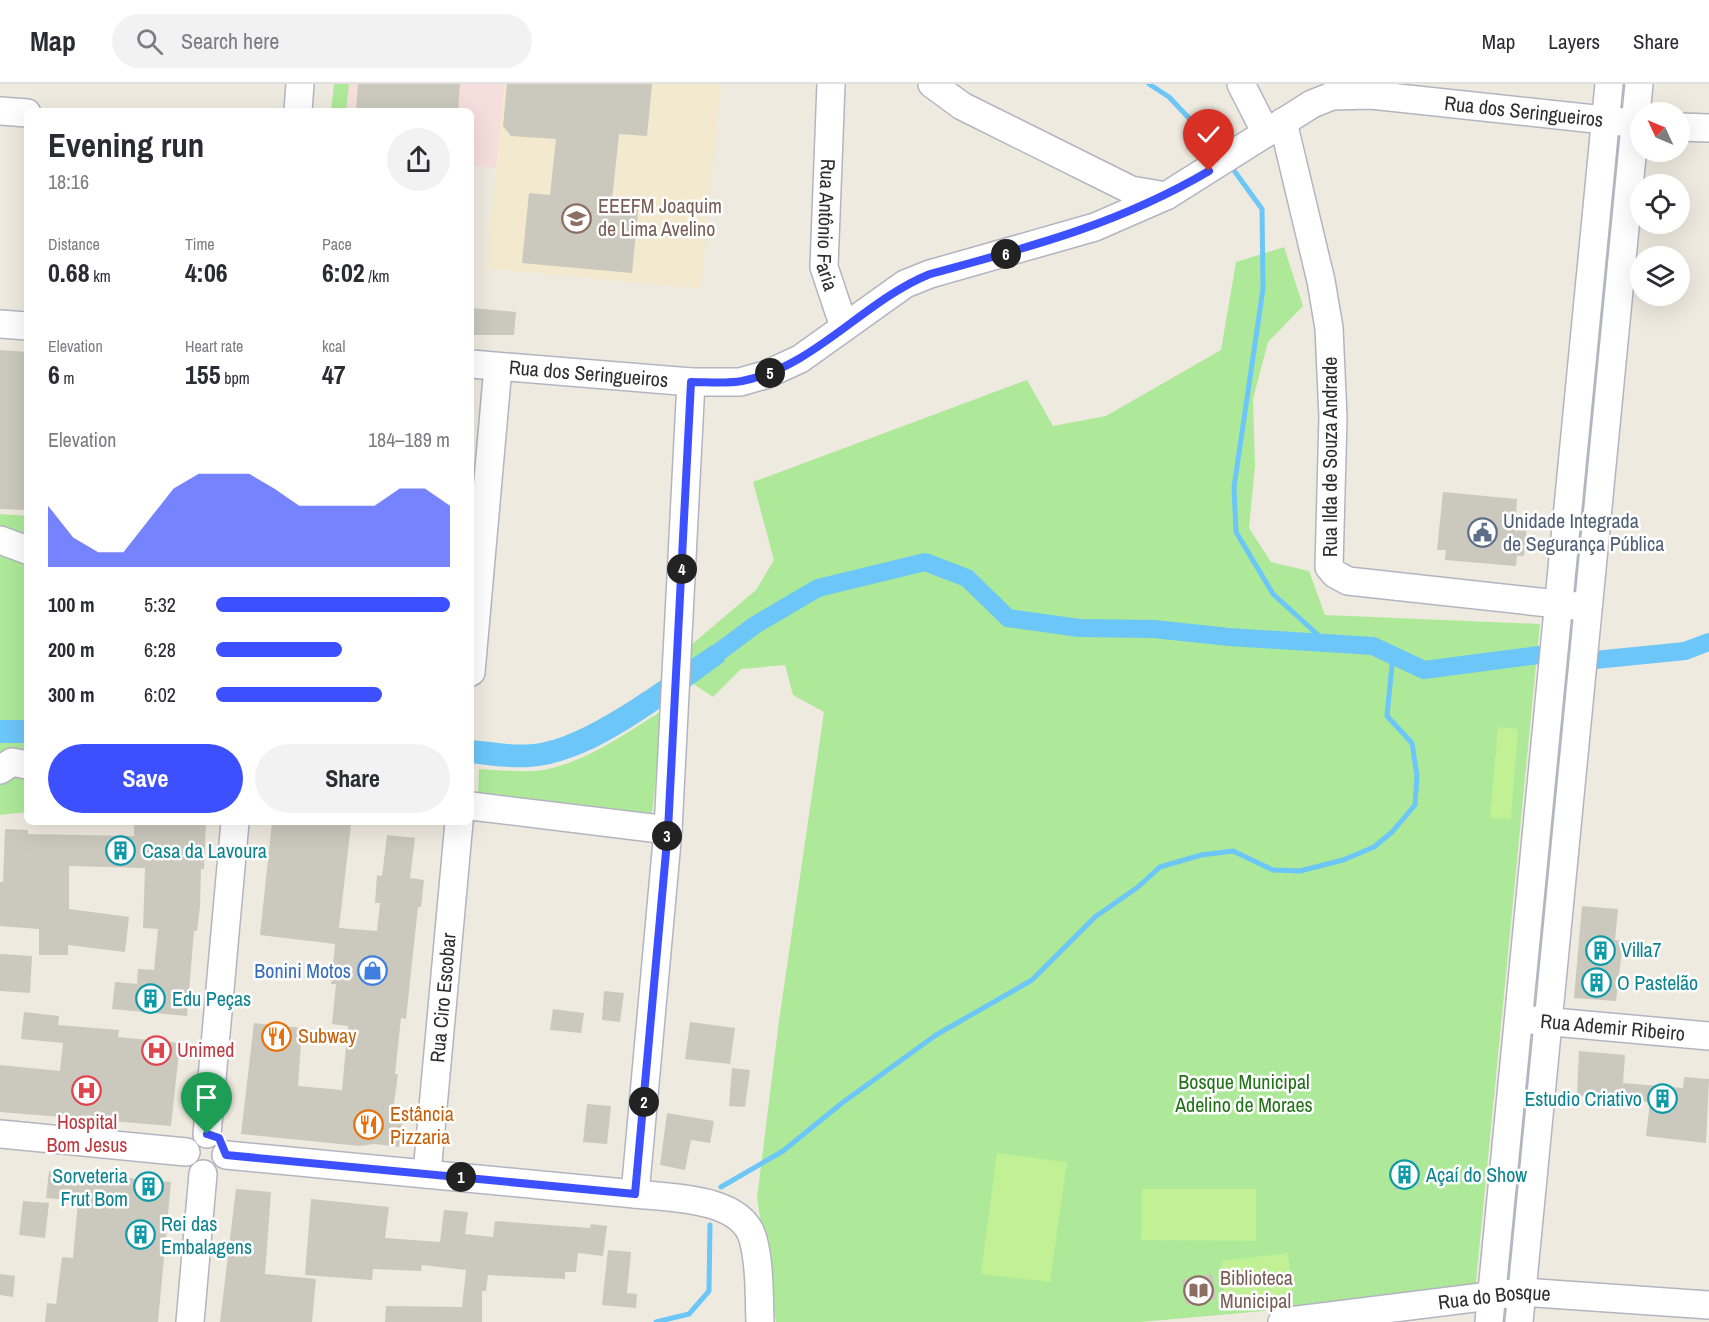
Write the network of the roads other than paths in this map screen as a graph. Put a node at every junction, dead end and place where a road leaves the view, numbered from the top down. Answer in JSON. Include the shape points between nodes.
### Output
{"nodes":[{"id":1,"x":300,"y":84,"type":"edge"},
{"id":2,"x":831,"y":84,"type":"edge"},
{"id":3,"x":932,"y":84,"type":"edge"},
{"id":4,"x":1241,"y":84,"type":"edge"},
{"id":5,"x":1609,"y":84,"type":"edge"},
{"id":6,"x":1639,"y":84,"type":"edge"},
{"id":7,"x":1313,"y":94,"type":"edge"},
{"id":8,"x":1639,"y":102,"type":"edge"},
{"id":9,"x":298,"y":108,"type":"edge"},
{"id":10,"x":0,"y":111,"type":"edge"},
{"id":11,"x":24,"y":113,"type":"edge"},
{"id":12,"x":1605,"y":121,"type":"junction"},
{"id":13,"x":1630,"y":123,"type":"edge"},
{"id":14,"x":1690,"y":127,"type":"edge"},
{"id":15,"x":1709,"y":128,"type":"edge"},
{"id":16,"x":1265,"y":134,"type":"junction"},
{"id":17,"x":1634,"y":162,"type":"edge"},
{"id":18,"x":1166,"y":196,"type":"junction"},
{"id":19,"x":0,"y":324,"type":"edge"},
{"id":20,"x":24,"y":326,"type":"edge"},
{"id":21,"x":844,"y":327,"type":"junction"},
{"id":22,"x":474,"y":364,"type":"edge"},
{"id":23,"x":498,"y":367,"type":"junction"},
{"id":24,"x":691,"y":382,"type":"junction"},
{"id":25,"x":0,"y":540,"type":"edge"},
{"id":26,"x":24,"y":549,"type":"edge"},
{"id":27,"x":1558,"y":604,"type":"junction"},
{"id":28,"x":1590,"y":607,"type":"junction"},
{"id":29,"x":474,"y":638,"type":"edge"},
{"id":30,"x":24,"y":764,"type":"edge"},
{"id":31,"x":0,"y":770,"type":"edge"},
{"id":32,"x":474,"y":806,"type":"edge"},
{"id":33,"x":235,"y":825,"type":"edge"},
{"id":34,"x":459,"y":825,"type":"edge"},
{"id":35,"x":668,"y":830,"type":"junction"},
{"id":36,"x":1518,"y":1019,"type":"junction"},
{"id":37,"x":1549,"y":1022,"type":"junction"},
{"id":38,"x":1709,"y":1036,"type":"edge"},
{"id":39,"x":0,"y":1134,"type":"edge"},
{"id":40,"x":207,"y":1134,"type":"junction"},
{"id":41,"x":186,"y":1152,"type":"junction"},
{"id":42,"x":226,"y":1155,"type":"junction"},
{"id":43,"x":427,"y":1173,"type":"junction"},
{"id":44,"x":203,"y":1174,"type":"junction"},
{"id":45,"x":635,"y":1194,"type":"junction"},
{"id":46,"x":1522,"y":1292,"type":"junction"},
{"id":47,"x":1492,"y":1295,"type":"junction"},
{"id":48,"x":1709,"y":1305,"type":"edge"},
{"id":49,"x":190,"y":1322,"type":"edge"},
{"id":50,"x":760,"y":1322,"type":"edge"},
{"id":51,"x":1282,"y":1322,"type":"edge"},
{"id":52,"x":1489,"y":1322,"type":"edge"},
{"id":53,"x":1519,"y":1322,"type":"edge"}],
"edges":[{"from":1,"to":9,"type":"street"},
{"from":2,"to":21,"type":"street","name":"Rua Antônio Faria","via":[[824,267]]},
{"from":3,"to":18,"type":"street","via":[[962,106],[1131,190]]},
{"from":4,"to":16,"type":"street"},
{"from":5,"to":12,"type":"street"},
{"from":6,"to":8,"type":"street"},
{"from":7,"to":12,"type":"street","name":"Rua dos Seringueiros","via":[[1371,95]]},
{"from":7,"to":16,"type":"street","name":"Rua dos Seringueiros"},
{"from":10,"to":11,"type":"street"},
{"from":12,"to":13,"type":"street","name":"Rua dos Seringueiros"},
{"from":12,"to":27,"type":"street"},
{"from":14,"to":15,"type":"street"},
{"from":16,"to":18,"type":"street","name":"Rua dos Seringueiros"},
{"from":16,"to":27,"type":"street","name":"Rua Ilda de Souza Andrade","via":[[1321,281],[1329,328],[1333,417],[1329,567],[1348,581]]},
{"from":17,"to":28,"type":"street"},
{"from":18,"to":21,"type":"street","name":"Rua dos Seringueiros","via":[[1095,227],[905,284]]},
{"from":19,"to":20,"type":"street"},
{"from":21,"to":24,"type":"street","name":"Rua dos Seringueiros","via":[[800,359],[765,375],[740,382]]},
{"from":22,"to":23,"type":"street","name":"Rua dos Seringueiros"},
{"from":23,"to":24,"type":"street","name":"Rua dos Seringueiros"},
{"from":23,"to":29,"type":"street"},
{"from":24,"to":35,"type":"street"},
{"from":25,"to":26,"type":"street"},
{"from":27,"to":28,"type":"street","name":"Rua Ilda de Souza Andrade"},
{"from":27,"to":36,"type":"street"},
{"from":28,"to":37,"type":"street"},
{"from":30,"to":31,"type":"street","via":[[12,762]]},
{"from":32,"to":35,"type":"street"},
{"from":33,"to":40,"type":"street"},
{"from":34,"to":43,"type":"street","name":"Rua Ciro Escobar"},
{"from":35,"to":45,"type":"street"},
{"from":36,"to":37,"type":"street","name":"Rua Ademir Ribeiro"},
{"from":36,"to":47,"type":"street"},
{"from":37,"to":38,"type":"street","name":"Rua Ademir Ribeiro"},
{"from":37,"to":46,"type":"street"},
{"from":39,"to":41,"type":"street"},
{"from":40,"to":41,"type":"street","via":[[195,1137]]},
{"from":40,"to":42,"type":"street","via":[[219,1138]]},
{"from":41,"to":44,"type":"street","via":[[190,1167]]},
{"from":42,"to":43,"type":"street"},
{"from":42,"to":44,"type":"street","via":[[219,1170]]},
{"from":43,"to":45,"type":"street"},
{"from":44,"to":49,"type":"street"},
{"from":45,"to":50,"type":"street","via":[[701,1202],[744,1220],[753,1237]]},
{"from":46,"to":47,"type":"street","name":"Rua do Bosque"},
{"from":46,"to":48,"type":"street","name":"Rua do Bosque"},
{"from":46,"to":53,"type":"street"},
{"from":47,"to":51,"type":"street","name":"Rua do Bosque"},
{"from":47,"to":52,"type":"street"}]}
